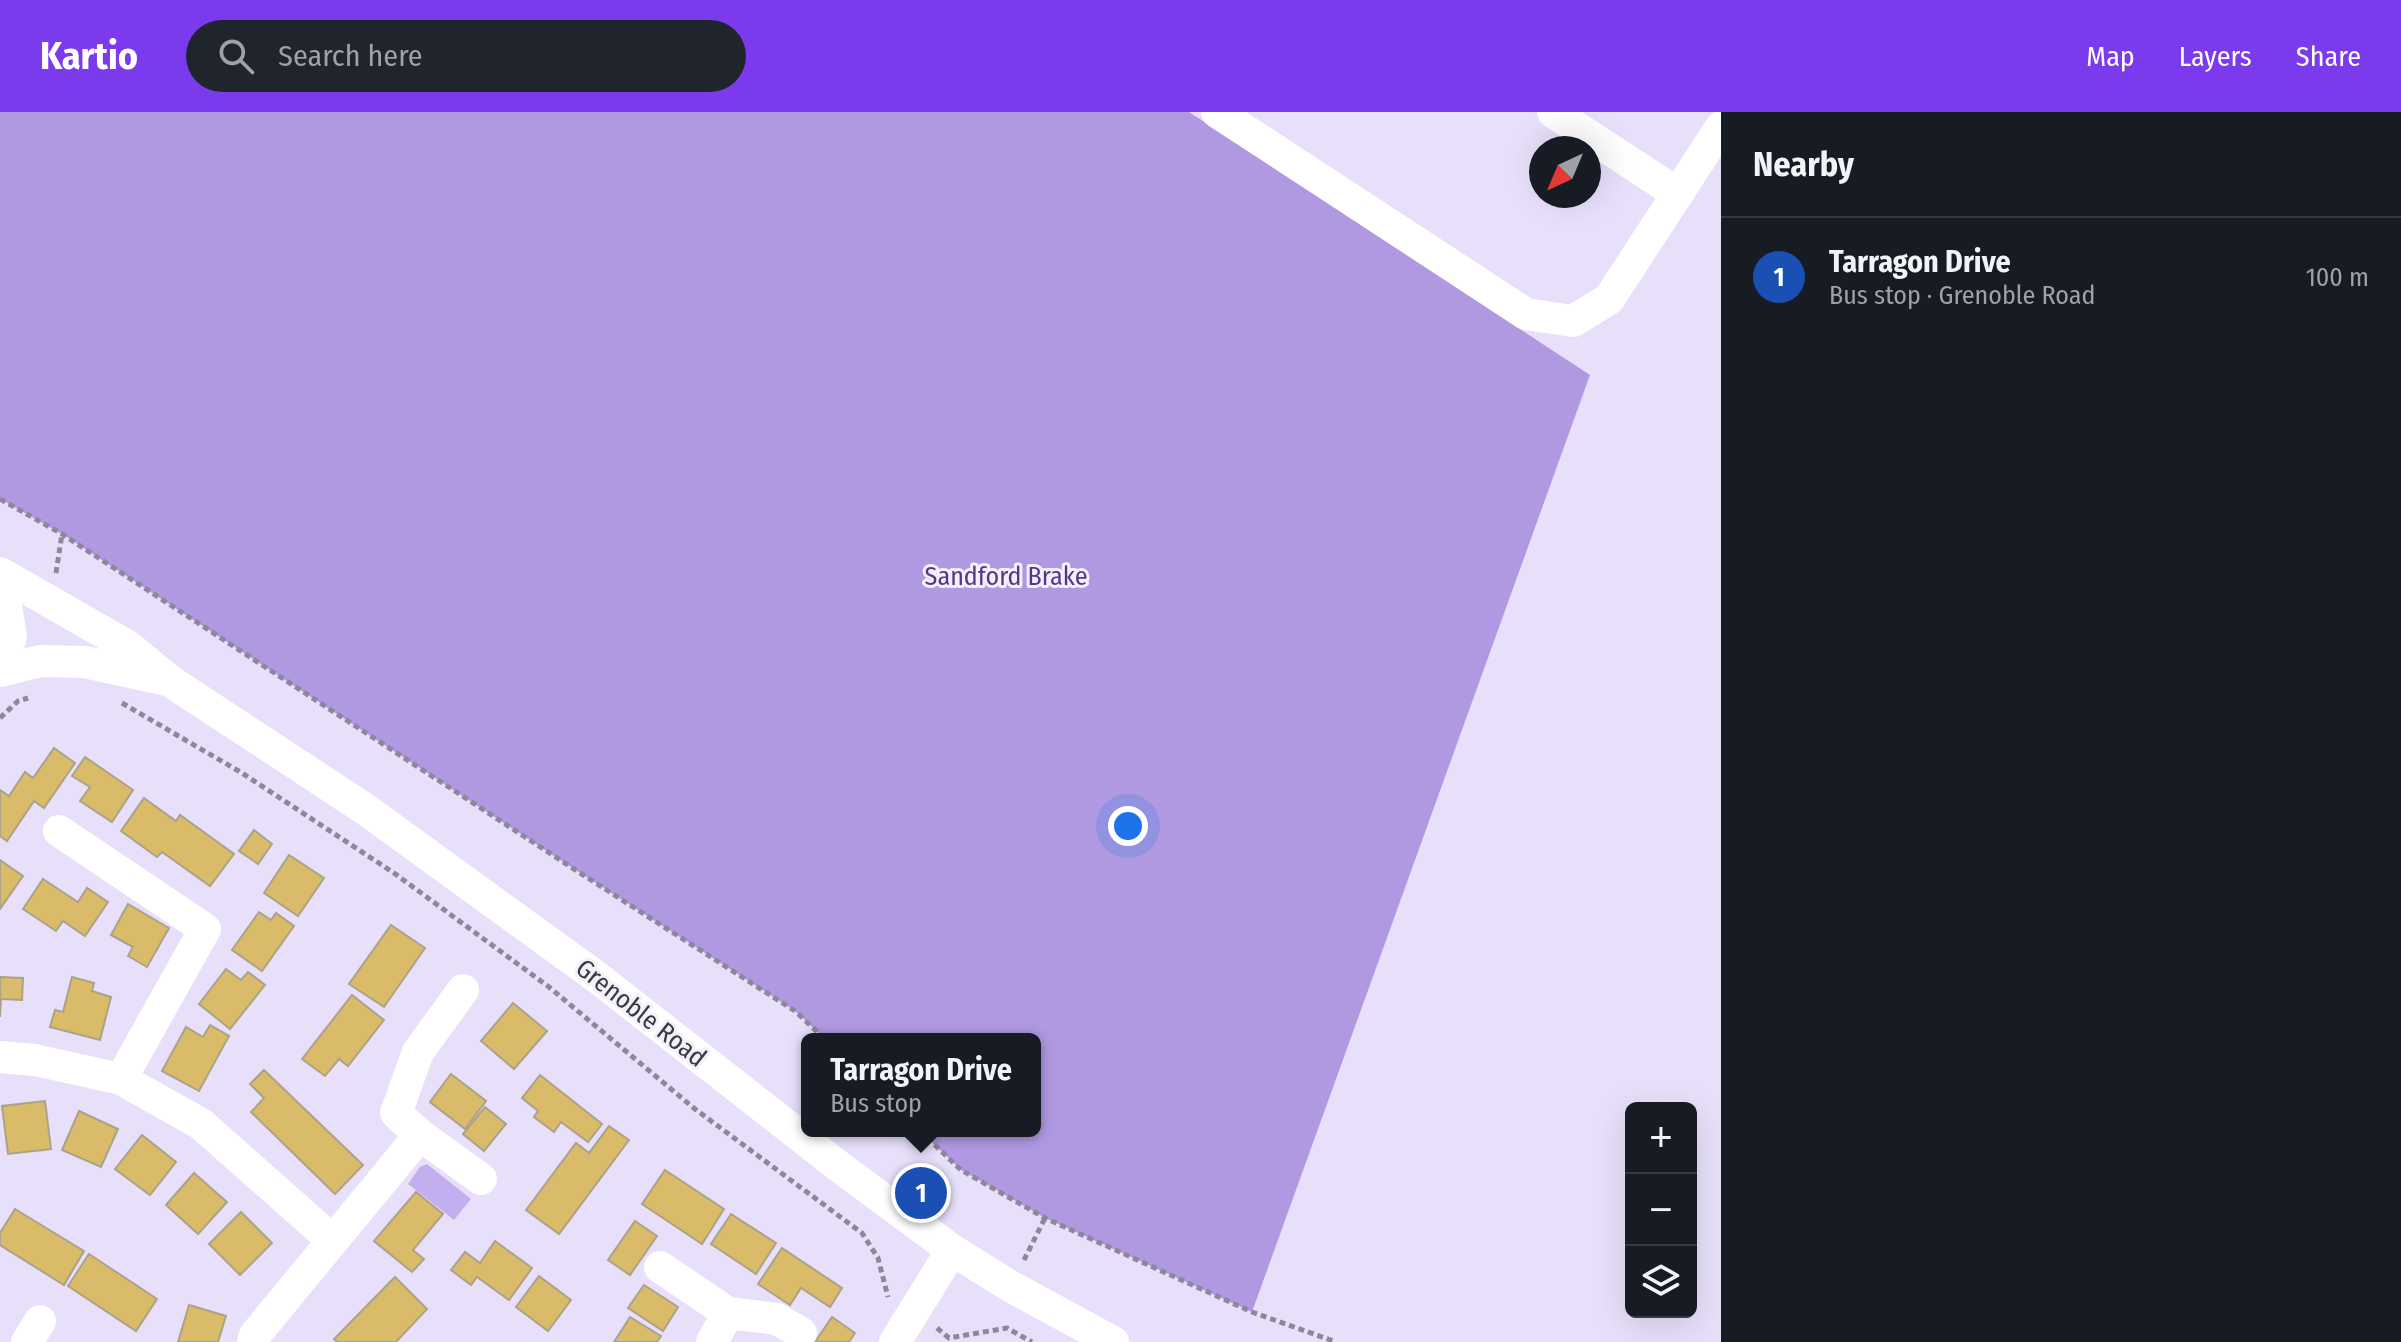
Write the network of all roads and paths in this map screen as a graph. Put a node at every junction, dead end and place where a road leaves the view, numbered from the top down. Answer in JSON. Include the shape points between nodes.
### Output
{"nodes":[{"id":1,"x":1217,"y":112,"type":"edge"},
{"id":2,"x":1553,"y":112,"type":"edge"},
{"id":3,"x":1721,"y":127,"type":"edge"},
{"id":4,"x":1678,"y":194,"type":"junction"},
{"id":5,"x":0,"y":499,"type":"edge"},
{"id":6,"x":0,"y":573,"type":"edge"},
{"id":7,"x":0,"y":588,"type":"edge"},
{"id":8,"x":0,"y":669,"type":"edge"},
{"id":9,"x":170,"y":681,"type":"junction"},
{"id":10,"x":30,"y":697,"type":"dead end"},
{"id":11,"x":117,"y":701,"type":"dead end"},
{"id":12,"x":0,"y":718,"type":"edge"},
{"id":13,"x":59,"y":831,"type":"dead end"},
{"id":14,"x":463,"y":990,"type":"dead end"},
{"id":15,"x":819,"y":1033,"type":"edge"},
{"id":16,"x":0,"y":1057,"type":"edge"},
{"id":17,"x":121,"y":1079,"type":"junction"},
{"id":18,"x":420,"y":1135,"type":"junction"},
{"id":19,"x":801,"y":1137,"type":"edge"},
{"id":20,"x":801,"y":1137,"type":"edge"},
{"id":21,"x":926,"y":1137,"type":"edge"},
{"id":22,"x":481,"y":1179,"type":"dead end"},
{"id":23,"x":1045,"y":1218,"type":"junction"},
{"id":24,"x":332,"y":1240,"type":"junction"},
{"id":25,"x":952,"y":1250,"type":"junction"},
{"id":26,"x":660,"y":1267,"type":"dead end"},
{"id":27,"x":1010,"y":1286,"type":"junction"},
{"id":28,"x":915,"y":1311,"type":"junction"},
{"id":29,"x":728,"y":1313,"type":"junction"},
{"id":30,"x":801,"y":1333,"type":"dead end"},
{"id":31,"x":253,"y":1342,"type":"edge"},
{"id":32,"x":712,"y":1342,"type":"edge"},
{"id":33,"x":895,"y":1342,"type":"edge"},
{"id":34,"x":1032,"y":1342,"type":"edge"},
{"id":35,"x":1113,"y":1342,"type":"edge"},
{"id":36,"x":1336,"y":1342,"type":"edge"}],
"edges":[{"from":1,"to":4,"type":"street","via":[[1526,314],[1573,321],[1609,299]]},
{"from":2,"to":4,"type":"street"},
{"from":3,"to":4,"type":"street"},
{"from":5,"to":15,"type":"path","via":[[62,534],[795,1011]]},
{"from":6,"to":9,"type":"street","name":"Grenoble Road","via":[[129,647]]},
{"from":7,"to":8,"type":"street","via":[[11,637]]},
{"from":8,"to":9,"type":"street","name":"Grenoble Road","via":[[40,661],[85,662]]},
{"from":9,"to":20,"type":"street","name":"Grenoble Road","via":[[465,880]]},
{"from":10,"to":12,"type":"path"},
{"from":11,"to":28,"type":"path","via":[[242,773],[549,987],[695,1109],[862,1233],[878,1258],[888,1298]]},
{"from":13,"to":17,"type":"street","via":[[205,929]]},
{"from":14,"to":18,"type":"street","via":[[418,1052],[396,1113]]},
{"from":16,"to":17,"type":"street"},
{"from":17,"to":24,"type":"street","via":[[201,1124]]},
{"from":18,"to":22,"type":"street"},
{"from":18,"to":24,"type":"street"},
{"from":19,"to":25,"type":"street","name":"Grenoble Road"},
{"from":21,"to":23,"type":"path","via":[[961,1170]]},
{"from":23,"to":27,"type":"path"},
{"from":23,"to":36,"type":"path","via":[[1252,1312]]},
{"from":24,"to":31,"type":"street"},
{"from":25,"to":27,"type":"street","name":"Grenoble Road"},
{"from":25,"to":28,"type":"street"},
{"from":26,"to":29,"type":"street"},
{"from":27,"to":35,"type":"street","name":"Grenoble Road"},
{"from":28,"to":33,"type":"street"},
{"from":28,"to":34,"type":"path","via":[[949,1338],[1007,1328]]},
{"from":29,"to":30,"type":"street","via":[[777,1319]]},
{"from":29,"to":32,"type":"street"}]}
